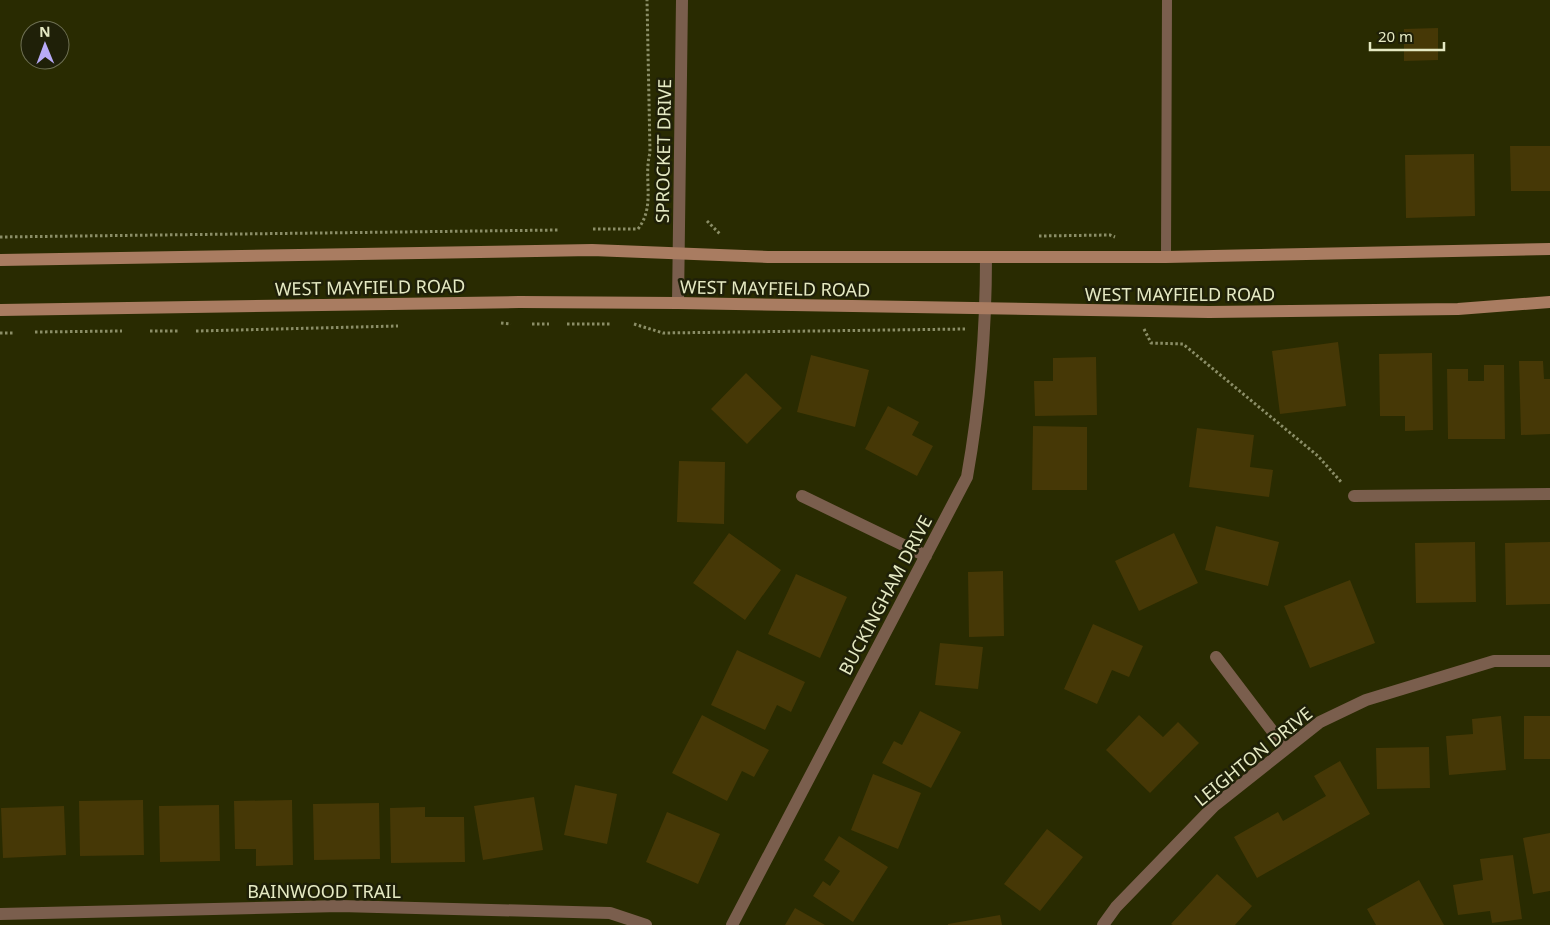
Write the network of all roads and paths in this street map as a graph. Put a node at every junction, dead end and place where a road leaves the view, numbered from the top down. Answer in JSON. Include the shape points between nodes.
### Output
{"nodes":[{"id":1,"x":647,"y":0,"type":"edge"},
{"id":2,"x":682,"y":0,"type":"edge"},
{"id":3,"x":1167,"y":0,"type":"edge"},
{"id":4,"x":584,"y":229,"type":"dead end"},
{"id":5,"x":564,"y":230,"type":"dead end"},
{"id":6,"x":0,"y":237,"type":"edge"},
{"id":7,"x":1550,"y":249,"type":"edge"},
{"id":8,"x":678,"y":253,"type":"junction"},
{"id":9,"x":986,"y":257,"type":"junction"},
{"id":10,"x":1166,"y":257,"type":"junction"},
{"id":11,"x":0,"y":260,"type":"edge"},
{"id":12,"x":1550,"y":302,"type":"edge"},
{"id":13,"x":678,"y":303,"type":"junction"},
{"id":14,"x":0,"y":310,"type":"edge"},
{"id":15,"x":986,"y":310,"type":"junction"},
{"id":16,"x":532,"y":324,"type":"dead end"},
{"id":17,"x":549,"y":324,"type":"dead end"},
{"id":18,"x":567,"y":324,"type":"dead end"},
{"id":19,"x":612,"y":324,"type":"dead end"},
{"id":20,"x":634,"y":324,"type":"dead end"},
{"id":21,"x":398,"y":326,"type":"dead end"},
{"id":22,"x":965,"y":329,"type":"dead end"},
{"id":23,"x":150,"y":331,"type":"dead end"},
{"id":24,"x":179,"y":331,"type":"dead end"},
{"id":25,"x":196,"y":331,"type":"dead end"},
{"id":26,"x":36,"y":332,"type":"dead end"},
{"id":27,"x":122,"y":332,"type":"dead end"},
{"id":28,"x":0,"y":333,"type":"edge"},
{"id":29,"x":14,"y":333,"type":"dead end"},
{"id":30,"x":1151,"y":343,"type":"dead end"},
{"id":31,"x":1550,"y":494,"type":"edge"},
{"id":32,"x":802,"y":496,"type":"dead end"},
{"id":33,"x":1354,"y":496,"type":"joint"},
{"id":34,"x":926,"y":556,"type":"junction"},
{"id":35,"x":1216,"y":657,"type":"dead end"},
{"id":36,"x":1550,"y":660,"type":"edge"},
{"id":37,"x":1286,"y":749,"type":"junction"},
{"id":38,"x":0,"y":914,"type":"edge"},
{"id":39,"x":646,"y":925,"type":"edge"},
{"id":40,"x":732,"y":925,"type":"edge"},
{"id":41,"x":1104,"y":925,"type":"edge"}],
"edges":[{"from":1,"to":4,"type":"path","via":[[649,201],[638,228]]},
{"from":2,"to":8,"type":"street","name":"SPROCKET DRIVE"},
{"from":3,"to":10,"type":"lane"},
{"from":5,"to":6,"type":"path"},
{"from":7,"to":10,"type":"main road","name":"WEST MAYFIELD ROAD"},
{"from":8,"to":9,"type":"main road","name":"WEST MAYFIELD ROAD","via":[[768,257]]},
{"from":8,"to":11,"type":"main road","name":"WEST MAYFIELD ROAD","via":[[592,250]]},
{"from":8,"to":13,"type":"street","name":"SPROCKET DRIVE"},
{"from":9,"to":10,"type":"main road","name":"WEST MAYFIELD ROAD"},
{"from":9,"to":15,"type":"street","name":"BUCKINGHAM DRIVE"},
{"from":12,"to":15,"type":"main road","name":"WEST MAYFIELD ROAD","via":[[1458,309]]},
{"from":13,"to":14,"type":"main road","name":"WEST MAYFIELD ROAD"},
{"from":13,"to":15,"type":"main road","name":"WEST MAYFIELD ROAD"},
{"from":15,"to":34,"type":"street","name":"BUCKINGHAM DRIVE","via":[[976,424],[967,477]]},
{"from":16,"to":17,"type":"path"},
{"from":18,"to":19,"type":"path"},
{"from":20,"to":22,"type":"path","via":[[663,333]]},
{"from":21,"to":25,"type":"path"},
{"from":23,"to":24,"type":"path"},
{"from":26,"to":27,"type":"path"},
{"from":28,"to":29,"type":"path"},
{"from":30,"to":33,"type":"path","via":[[1183,344],[1318,456]]},
{"from":31,"to":33,"type":"street"},
{"from":32,"to":34,"type":"street"},
{"from":34,"to":40,"type":"street","name":"BUCKINGHAM DRIVE"},
{"from":35,"to":37,"type":"street"},
{"from":36,"to":37,"type":"street","name":"LEIGHTON DRIVE","via":[[1494,660],[1366,700],[1320,722]]},
{"from":37,"to":41,"type":"street","name":"LEIGHTON DRIVE","via":[[1214,806],[1116,907]]},
{"from":38,"to":39,"type":"street","name":"BAINWOOD TRAIL","via":[[340,906],[610,913]]}]}
